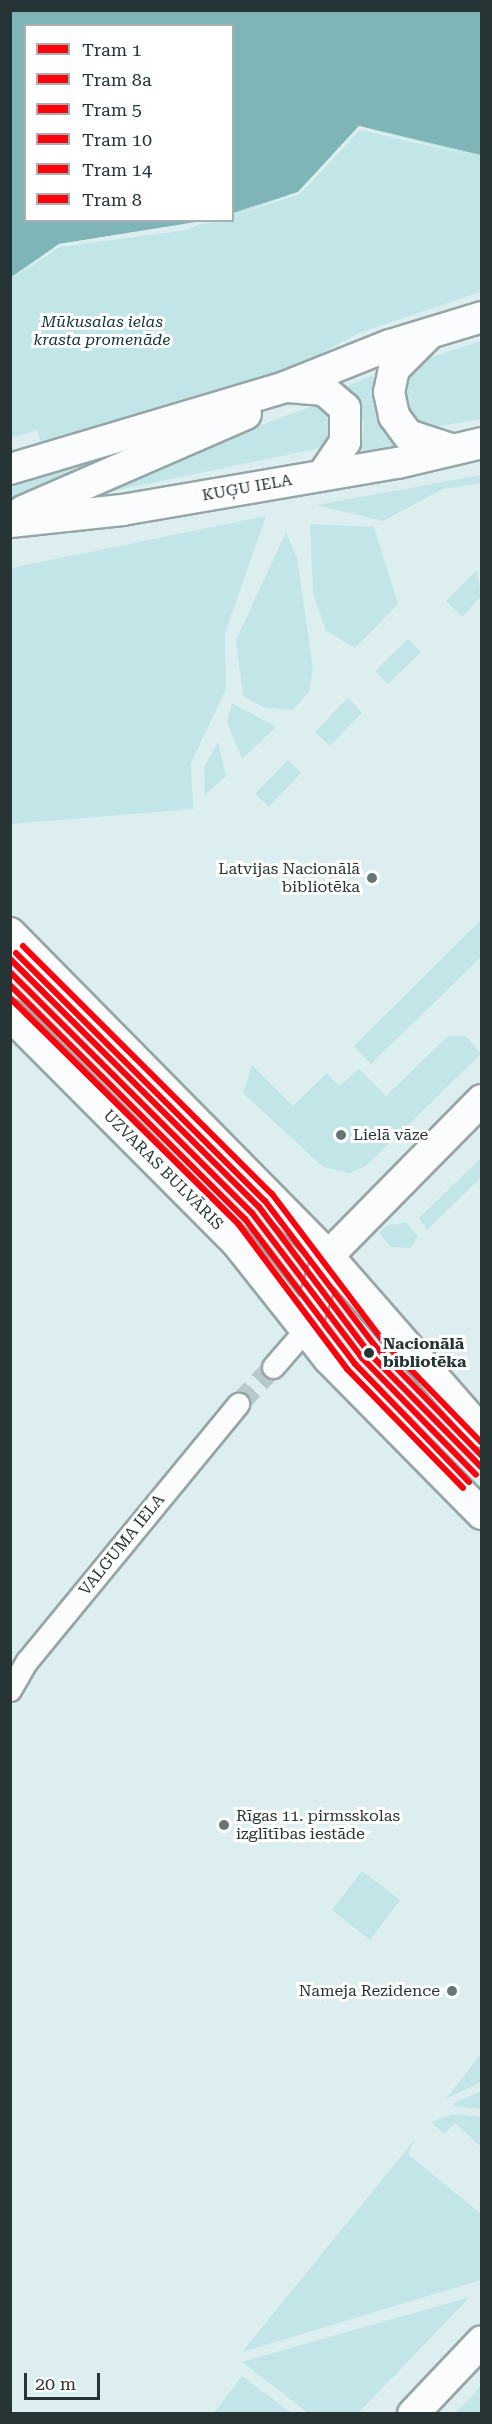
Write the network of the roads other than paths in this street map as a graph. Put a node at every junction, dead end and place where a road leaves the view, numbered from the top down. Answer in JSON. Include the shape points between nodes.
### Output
{"nodes":[{"id":1,"x":482,"y":316,"type":"edge"},
{"id":2,"x":434,"y":331,"type":"junction"},
{"id":3,"x":285,"y":387,"type":"junction"},
{"id":4,"x":482,"y":443,"type":"edge"},
{"id":5,"x":451,"y":449,"type":"junction"},
{"id":6,"x":10,"y":469,"type":"edge"},
{"id":7,"x":323,"y":475,"type":"junction"},
{"id":8,"x":10,"y":516,"type":"edge"},
{"id":9,"x":10,"y":522,"type":"edge"},
{"id":10,"x":10,"y":933,"type":"edge"},
{"id":11,"x":10,"y":1015,"type":"edge"},
{"id":12,"x":482,"y":1100,"type":"edge"},
{"id":13,"x":328,"y":1256,"type":"junction"},
{"id":14,"x":305,"y":1330,"type":"junction"},
{"id":15,"x":273,"y":1367,"type":"tunnel mouth"},
{"id":16,"x":238,"y":1404,"type":"tunnel mouth"},
{"id":17,"x":482,"y":1432,"type":"edge"},
{"id":18,"x":482,"y":1514,"type":"edge"},
{"id":19,"x":10,"y":1690,"type":"edge"},
{"id":20,"x":482,"y":2341,"type":"edge"},
{"id":21,"x":413,"y":2414,"type":"edge"}],
"edges":[{"from":1,"to":2,"type":"main road"},
{"from":2,"to":3,"type":"main road"},
{"from":2,"to":5,"type":"main road","via":[[406,352],[394,369],[389,392],[394,416],[408,435]]},
{"from":3,"to":6,"type":"main road"},
{"from":3,"to":7,"type":"main road","via":[[324,390],[345,408],[345,442]]},
{"from":3,"to":8,"type":"main road","via":[[248,413]]},
{"from":4,"to":5,"type":"main road","name":"KUĢU IELA"},
{"from":5,"to":7,"type":"main road","name":"KUĢU IELA"},
{"from":7,"to":9,"type":"main road","name":"KUĢU IELA","via":[[122,510]]},
{"from":10,"to":13,"type":"main road"},
{"from":11,"to":14,"type":"main road","name":"UZVARAS BULVĀRIS","via":[[237,1242]]},
{"from":12,"to":13,"type":"main road"},
{"from":13,"to":14,"type":"main road"},
{"from":13,"to":17,"type":"main road"},
{"from":14,"to":15,"type":"street"},
{"from":14,"to":18,"type":"main road","name":"UZVARAS BULVĀRIS"},
{"from":16,"to":19,"type":"street","name":"VALGUMA IELA","via":[[27,1661]]},
{"from":20,"to":21,"type":"main road"}]}
